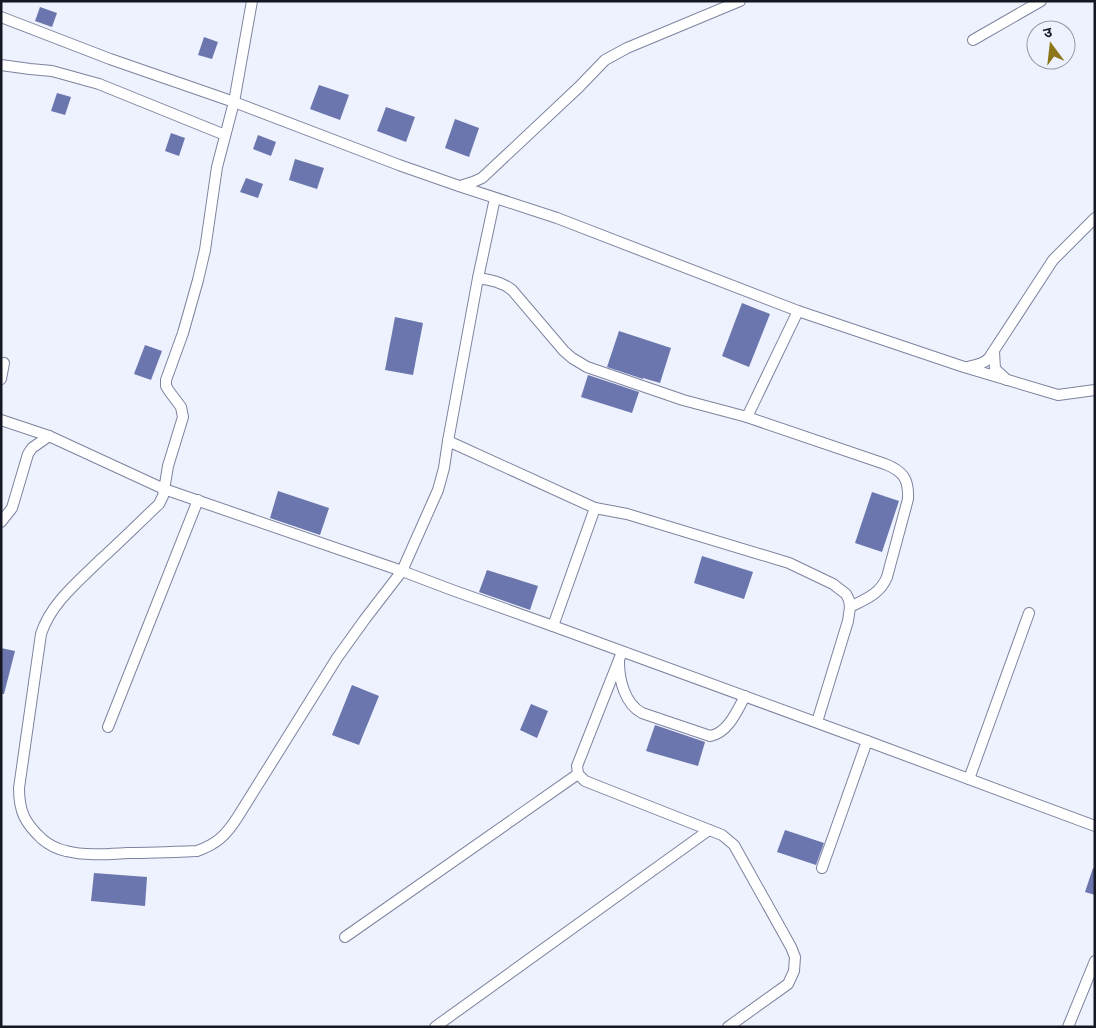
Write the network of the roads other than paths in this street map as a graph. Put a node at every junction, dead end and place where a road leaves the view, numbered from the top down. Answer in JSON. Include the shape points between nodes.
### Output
{"nodes":[{"id":1,"x":252,"y":1,"type":"edge"},
{"id":2,"x":740,"y":1,"type":"edge"},
{"id":3,"x":1041,"y":1,"type":"edge"},
{"id":4,"x":1,"y":17,"type":"edge"},
{"id":5,"x":973,"y":40,"type":"dead end"},
{"id":6,"x":1,"y":64,"type":"edge"},
{"id":7,"x":234,"y":102,"type":"junction"},
{"id":8,"x":225,"y":135,"type":"junction"},
{"id":9,"x":458,"y":186,"type":"junction"},
{"id":10,"x":494,"y":198,"type":"junction"},
{"id":11,"x":1095,"y":218,"type":"edge"},
{"id":12,"x":478,"y":278,"type":"junction"},
{"id":13,"x":798,"y":311,"type":"junction"},
{"id":14,"x":994,"y":351,"type":"junction"},
{"id":15,"x":4,"y":363,"type":"dead end"},
{"id":16,"x":964,"y":368,"type":"junction"},
{"id":17,"x":1,"y":379,"type":"edge"},
{"id":18,"x":1008,"y":381,"type":"junction"},
{"id":19,"x":1095,"y":390,"type":"edge"},
{"id":20,"x":747,"y":417,"type":"junction"},
{"id":21,"x":1,"y":420,"type":"edge"},
{"id":22,"x":49,"y":436,"type":"junction"},
{"id":23,"x":448,"y":441,"type":"junction"},
{"id":24,"x":164,"y":489,"type":"junction"},
{"id":25,"x":198,"y":500,"type":"junction"},
{"id":26,"x":595,"y":508,"type":"junction"},
{"id":27,"x":1,"y":522,"type":"edge"},
{"id":28,"x":402,"y":571,"type":"junction"},
{"id":29,"x":850,"y":607,"type":"junction"},
{"id":30,"x":1030,"y":613,"type":"dead end"},
{"id":31,"x":553,"y":626,"type":"junction"},
{"id":32,"x":622,"y":652,"type":"junction"},
{"id":33,"x":745,"y":696,"type":"junction"},
{"id":34,"x":817,"y":722,"type":"junction"},
{"id":35,"x":108,"y":727,"type":"dead end"},
{"id":36,"x":868,"y":741,"type":"junction"},
{"id":37,"x":578,"y":774,"type":"junction"},
{"id":38,"x":969,"y":779,"type":"junction"},
{"id":39,"x":1095,"y":826,"type":"edge"},
{"id":40,"x":709,"y":830,"type":"junction"},
{"id":41,"x":822,"y":868,"type":"dead end"},
{"id":42,"x":345,"y":937,"type":"dead end"},
{"id":43,"x":1095,"y":961,"type":"edge"},
{"id":44,"x":435,"y":1027,"type":"edge"},
{"id":45,"x":728,"y":1027,"type":"edge"},
{"id":46,"x":1068,"y":1027,"type":"edge"}],
"edges":[{"from":1,"to":7,"type":"lane"},
{"from":2,"to":9,"type":"lane","via":[[605,60],[482,178]]},
{"from":3,"to":5,"type":"lane"},
{"from":4,"to":7,"type":"lane"},
{"from":6,"to":8,"type":"lane","via":[[60,73],[99,84]]},
{"from":7,"to":8,"type":"lane"},
{"from":7,"to":9,"type":"lane"},
{"from":8,"to":24,"type":"lane","via":[[198,280],[166,380],[166,386],[181,407],[183,417]]},
{"from":9,"to":10,"type":"lane"},
{"from":10,"to":12,"type":"lane"},
{"from":10,"to":13,"type":"lane","via":[[557,218]]},
{"from":11,"to":14,"type":"lane","via":[[1053,260]]},
{"from":12,"to":20,"type":"lane","via":[[506,285],[564,351],[583,365],[683,400]]},
{"from":12,"to":23,"type":"lane"},
{"from":13,"to":16,"type":"lane"},
{"from":13,"to":20,"type":"lane"},
{"from":14,"to":16,"type":"lane","via":[[986,362]]},
{"from":14,"to":18,"type":"lane","via":[[995,369]]},
{"from":15,"to":17,"type":"lane"},
{"from":16,"to":18,"type":"lane"},
{"from":18,"to":19,"type":"lane","via":[[1058,395]]},
{"from":20,"to":29,"type":"lane","via":[[885,464],[904,477],[908,499],[887,577],[875,595]]},
{"from":21,"to":22,"type":"lane"},
{"from":22,"to":24,"type":"lane"},
{"from":22,"to":27,"type":"lane","via":[[28,454],[12,508]]},
{"from":23,"to":26,"type":"lane"},
{"from":23,"to":28,"type":"lane","via":[[438,490]]},
{"from":24,"to":25,"type":"lane"},
{"from":24,"to":28,"type":"lane","via":[[159,504],[66,594],[44,624],[18,788],[19,800],[31,829],[47,843],[66,852],[197,851],[218,841],[238,818],[337,658]]},
{"from":25,"to":28,"type":"lane"},
{"from":25,"to":35,"type":"lane"},
{"from":26,"to":29,"type":"lane","via":[[627,514],[789,562],[846,594]]},
{"from":26,"to":31,"type":"lane"},
{"from":28,"to":31,"type":"lane"},
{"from":29,"to":34,"type":"lane"},
{"from":30,"to":38,"type":"lane"},
{"from":31,"to":32,"type":"lane"},
{"from":32,"to":33,"type":"lane"},
{"from":32,"to":33,"type":"lane","via":[[619,670],[625,692],[632,707],[642,714],[712,736],[726,726]]},
{"from":32,"to":37,"type":"lane","via":[[577,766]]},
{"from":33,"to":34,"type":"lane"},
{"from":34,"to":36,"type":"lane"},
{"from":36,"to":38,"type":"lane"},
{"from":36,"to":41,"type":"lane"},
{"from":37,"to":40,"type":"lane","via":[[585,781]]},
{"from":37,"to":42,"type":"lane"},
{"from":38,"to":39,"type":"lane"},
{"from":40,"to":44,"type":"lane"},
{"from":40,"to":45,"type":"lane","via":[[722,834],[734,846],[795,957],[794,971],[788,984]]},
{"from":43,"to":46,"type":"lane"}]}
